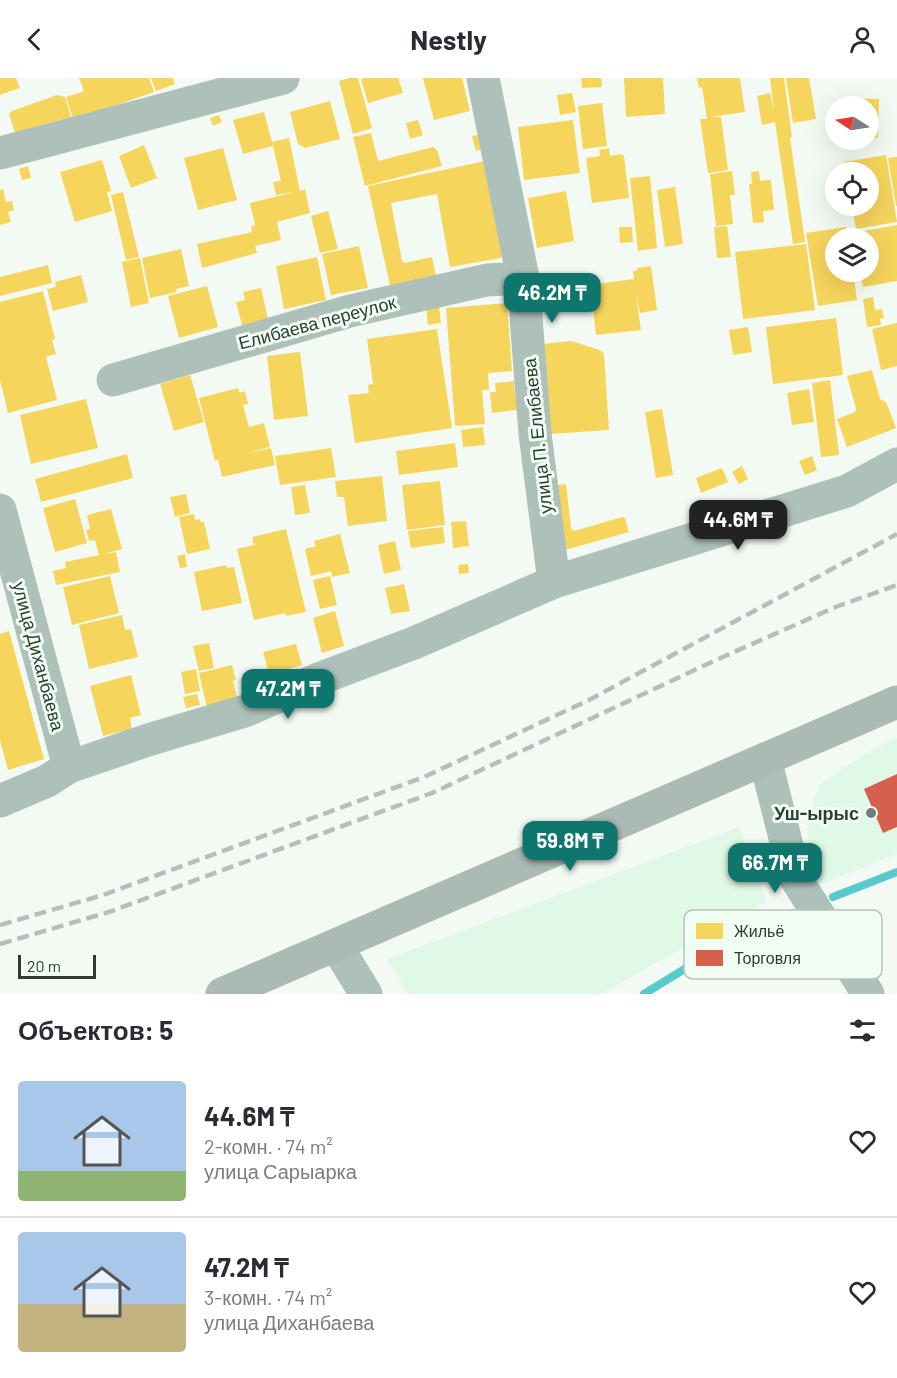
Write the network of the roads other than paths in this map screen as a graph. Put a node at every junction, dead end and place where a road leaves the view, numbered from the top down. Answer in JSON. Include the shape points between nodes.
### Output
{"nodes":[{"id":1,"x":283,"y":78,"type":"edge"},
{"id":2,"x":483,"y":78,"type":"edge"},
{"id":3,"x":0,"y":153,"type":"edge"},
{"id":4,"x":523,"y":278,"type":"junction"},
{"id":5,"x":113,"y":380,"type":"dead end"},
{"id":6,"x":897,"y":464,"type":"edge"},
{"id":7,"x":0,"y":510,"type":"edge"},
{"id":8,"x":554,"y":582,"type":"junction"},
{"id":9,"x":897,"y":702,"type":"edge"},
{"id":10,"x":765,"y":759,"type":"junction"},
{"id":11,"x":69,"y":767,"type":"junction"},
{"id":12,"x":0,"y":801,"type":"edge"},
{"id":13,"x":816,"y":910,"type":"edge"},
{"id":14,"x":336,"y":945,"type":"junction"},
{"id":15,"x":859,"y":979,"type":"edge"},
{"id":16,"x":222,"y":994,"type":"edge"},
{"id":17,"x":366,"y":994,"type":"edge"},
{"id":18,"x":868,"y":994,"type":"edge"}],
"edges":[{"from":1,"to":3,"type":"street"},
{"from":2,"to":4,"type":"street","name":"улица П. Елибаева"},
{"from":4,"to":5,"type":"street","name":"Елибаева переулок","via":[[487,280],[350,311]]},
{"from":4,"to":8,"type":"street","name":"улица П. Елибаева","via":[[535,434]]},
{"from":6,"to":8,"type":"street","via":[[847,491]]},
{"from":7,"to":11,"type":"street","name":"улица Диханбаева"},
{"from":8,"to":11,"type":"street","via":[[245,711]]},
{"from":9,"to":10,"type":"main road"},
{"from":10,"to":13,"type":"street","via":[[795,877]]},
{"from":10,"to":14,"type":"main road"},
{"from":11,"to":12,"type":"street"},
{"from":14,"to":16,"type":"main road"},
{"from":14,"to":17,"type":"street"},
{"from":15,"to":18,"type":"street"}]}
